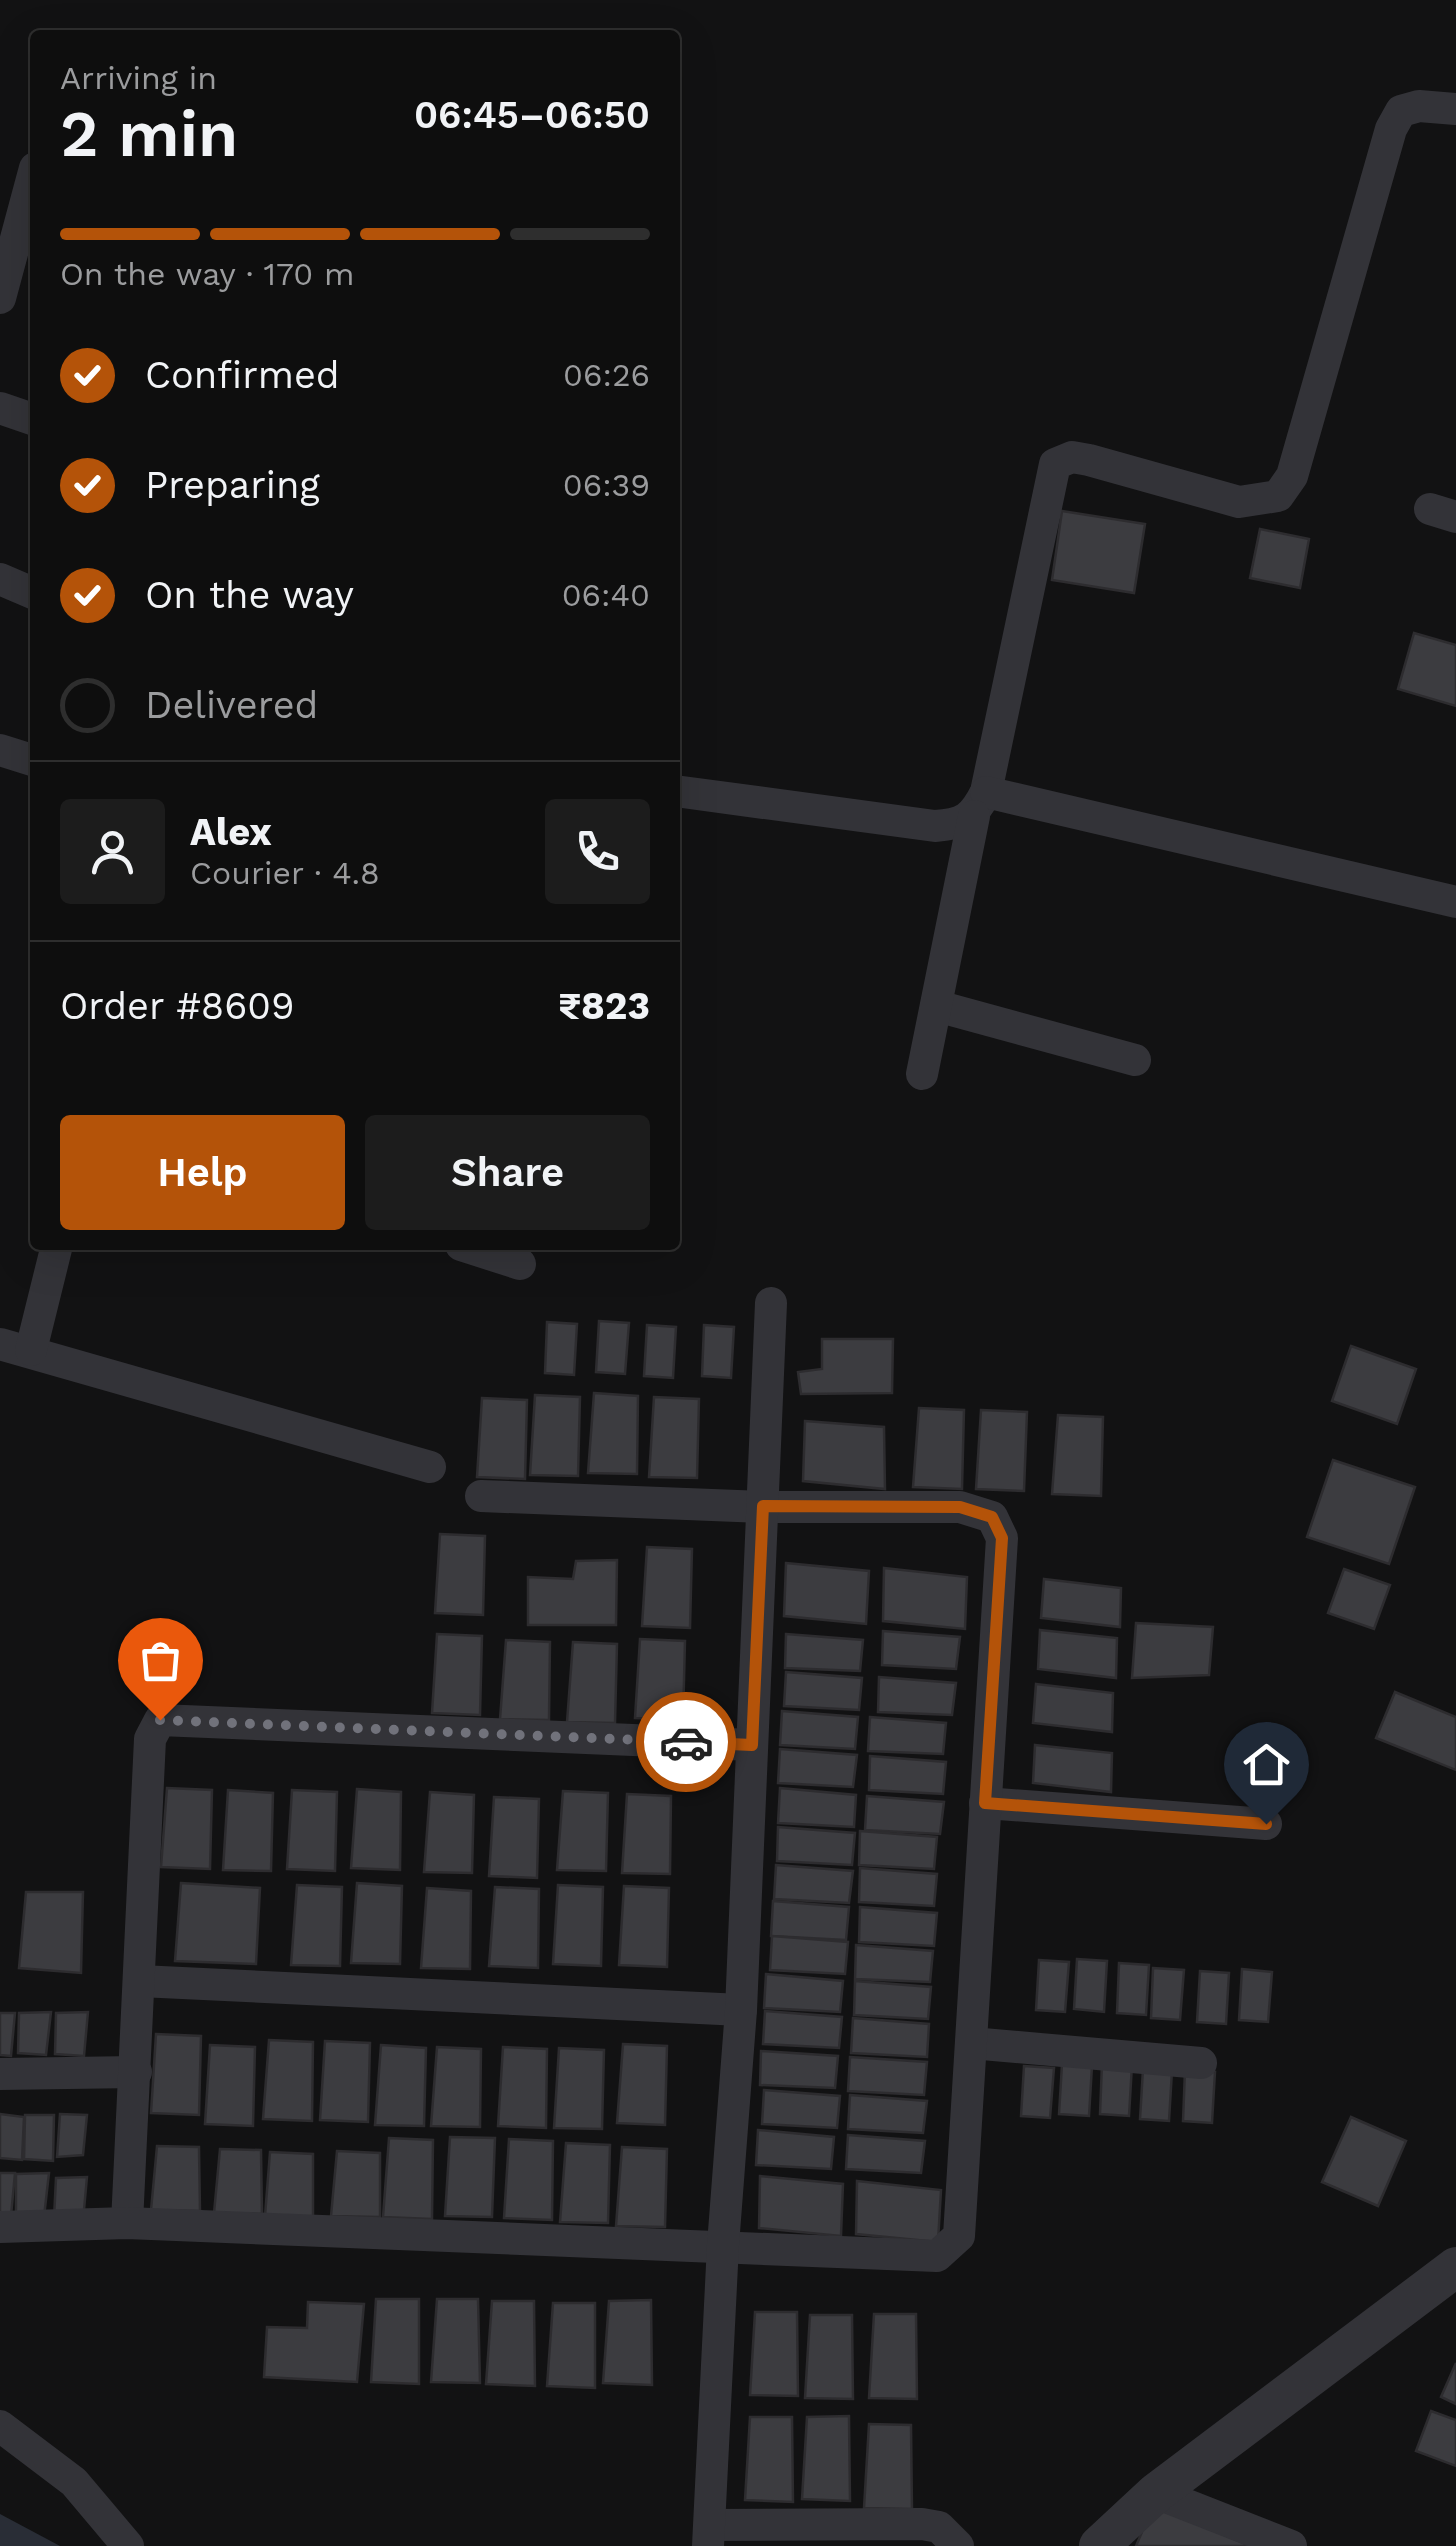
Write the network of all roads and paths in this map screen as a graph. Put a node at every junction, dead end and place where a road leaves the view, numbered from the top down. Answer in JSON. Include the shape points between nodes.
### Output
{"nodes":[{"id":1,"x":1456,"y":109,"type":"edge"},
{"id":2,"x":30,"y":187,"type":"edge"},
{"id":3,"x":0,"y":298,"type":"edge"},
{"id":4,"x":0,"y":408,"type":"edge"},
{"id":5,"x":30,"y":418,"type":"edge"},
{"id":6,"x":0,"y":580,"type":"edge"},
{"id":7,"x":30,"y":592,"type":"edge"},
{"id":8,"x":0,"y":750,"type":"edge"},
{"id":9,"x":30,"y":759,"type":"edge"},
{"id":10,"x":680,"y":791,"type":"edge"},
{"id":11,"x":980,"y":804,"type":"junction"},
{"id":12,"x":1456,"y":902,"type":"edge"},
{"id":13,"x":938,"y":1006,"type":"junction"},
{"id":14,"x":1135,"y":1060,"type":"dead end"},
{"id":15,"x":922,"y":1074,"type":"dead end"},
{"id":16,"x":55,"y":1250,"type":"edge"},
{"id":17,"x":477,"y":1250,"type":"edge"},
{"id":18,"x":520,"y":1264,"type":"dead end"},
{"id":19,"x":770,"y":1303,"type":"dead end"},
{"id":20,"x":16,"y":1347,"type":"edge"},
{"id":21,"x":430,"y":1467,"type":"dead end"},
{"id":22,"x":481,"y":1496,"type":"dead end"},
{"id":23,"x":763,"y":1506,"type":"junction"},
{"id":24,"x":752,"y":1745,"type":"junction"},
{"id":25,"x":985,"y":1803,"type":"junction"},
{"id":26,"x":1266,"y":1824,"type":"dead end"},
{"id":27,"x":140,"y":1981,"type":"junction"},
{"id":28,"x":741,"y":2010,"type":"junction"},
{"id":29,"x":970,"y":2042,"type":"junction"},
{"id":30,"x":1202,"y":2063,"type":"dead end"},
{"id":31,"x":136,"y":2072,"type":"junction"},
{"id":32,"x":0,"y":2074,"type":"edge"},
{"id":33,"x":127,"y":2223,"type":"junction"},
{"id":34,"x":0,"y":2226,"type":"edge"},
{"id":35,"x":723,"y":2245,"type":"junction"},
{"id":36,"x":1456,"y":2267,"type":"edge"},
{"id":37,"x":0,"y":2426,"type":"edge"},
{"id":38,"x":1156,"y":2493,"type":"junction"},
{"id":39,"x":709,"y":2535,"type":"edge"},
{"id":40,"x":128,"y":2546,"type":"edge"},
{"id":41,"x":958,"y":2546,"type":"edge"},
{"id":42,"x":1099,"y":2546,"type":"edge"},
{"id":43,"x":1291,"y":2546,"type":"edge"}],
"edges":[{"from":1,"to":11,"type":"street","via":[[1401,111],[1391,129],[1292,476],[1278,496],[1239,502],[1089,460],[1055,464]]},
{"from":2,"to":3,"type":"street"},
{"from":4,"to":5,"type":"street"},
{"from":6,"to":7,"type":"street"},
{"from":8,"to":9,"type":"street"},
{"from":10,"to":11,"type":"street","via":[[935,826],[958,824]]},
{"from":11,"to":12,"type":"street"},
{"from":11,"to":13,"type":"street"},
{"from":13,"to":14,"type":"street"},
{"from":13,"to":15,"type":"street"},
{"from":16,"to":20,"type":"street"},
{"from":17,"to":18,"type":"street"},
{"from":19,"to":23,"type":"street"},
{"from":20,"to":21,"type":"street"},
{"from":22,"to":23,"type":"street"},
{"from":23,"to":24,"type":"street"},
{"from":23,"to":25,"type":"street","via":[[960,1507],[992,1517],[1002,1538]]},
{"from":24,"to":27,"type":"street","via":[[160,1720],[150,1739]]},
{"from":24,"to":28,"type":"street"},
{"from":25,"to":26,"type":"street"},
{"from":25,"to":29,"type":"street"},
{"from":27,"to":28,"type":"street"},
{"from":27,"to":31,"type":"street"},
{"from":28,"to":35,"type":"street"},
{"from":29,"to":30,"type":"street"},
{"from":29,"to":35,"type":"street","via":[[959,2236],[949,2247],[937,2256]]},
{"from":31,"to":32,"type":"street"},
{"from":31,"to":33,"type":"street"},
{"from":33,"to":34,"type":"street"},
{"from":33,"to":35,"type":"street"},
{"from":35,"to":39,"type":"street"},
{"from":36,"to":38,"type":"street"},
{"from":37,"to":40,"type":"street","via":[[74,2482]]},
{"from":38,"to":42,"type":"street"},
{"from":38,"to":43,"type":"street"},
{"from":39,"to":41,"type":"street","via":[[922,2524],[939,2527]]}]}
